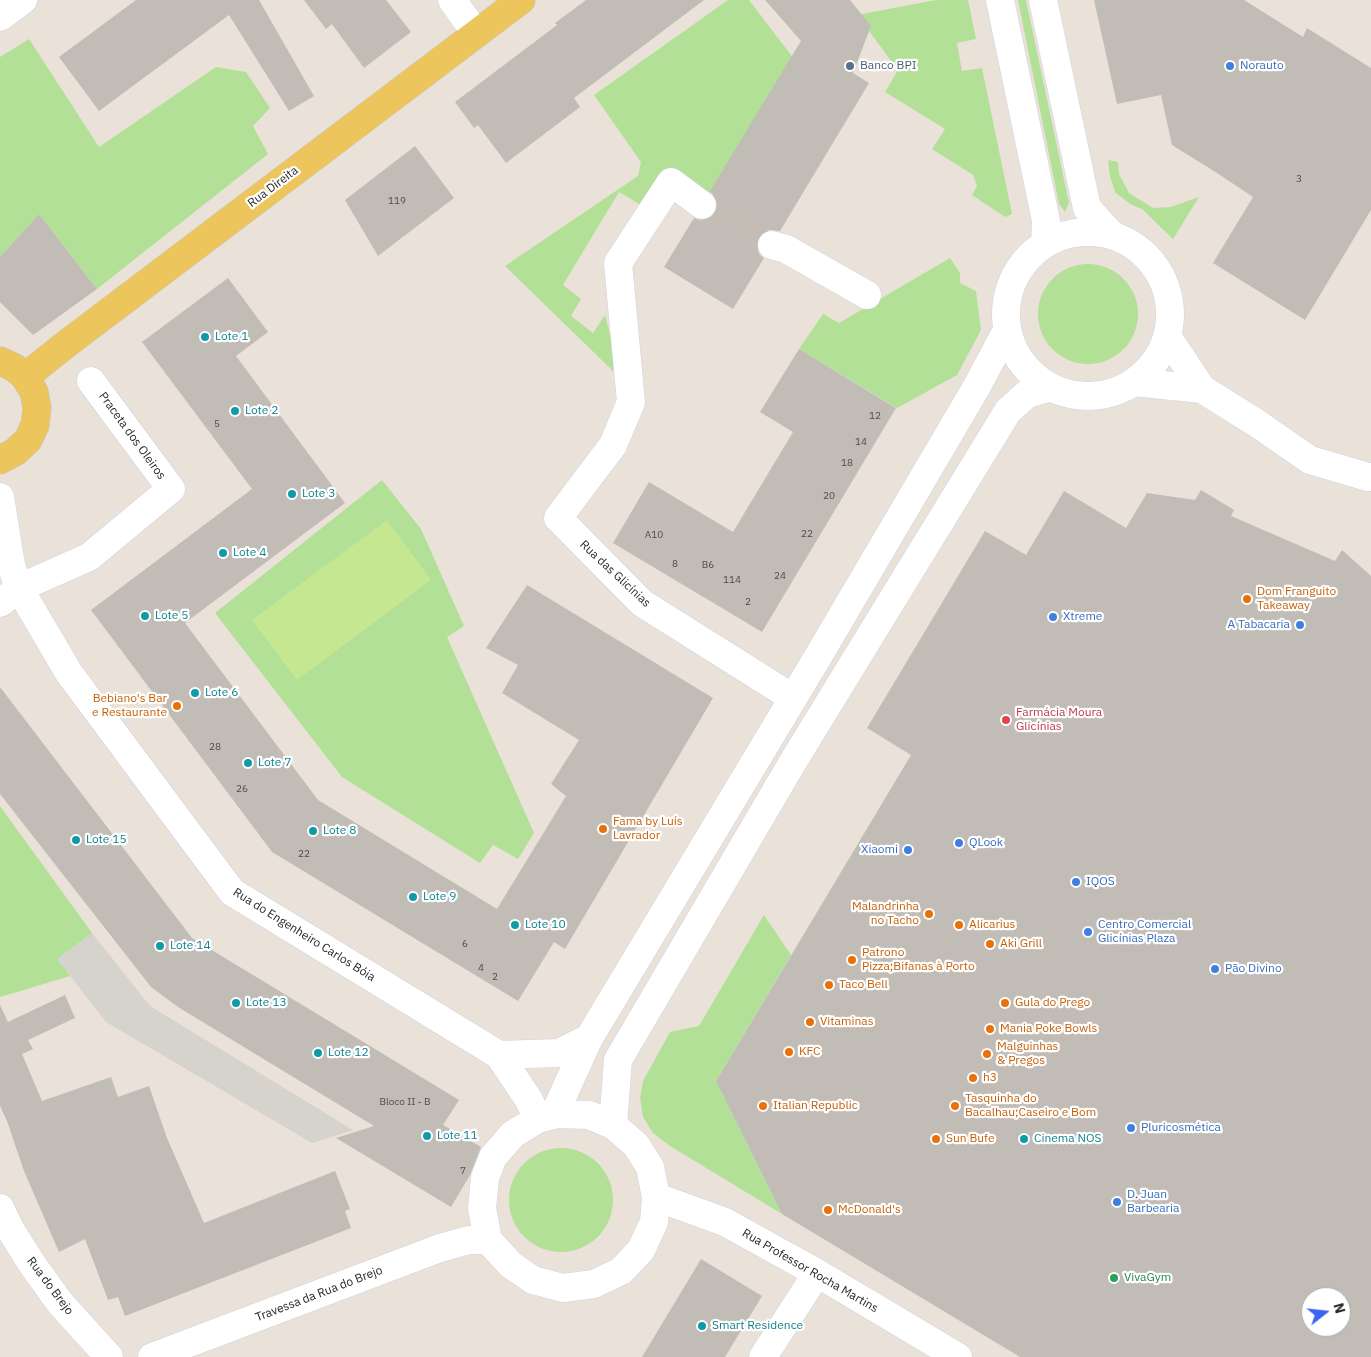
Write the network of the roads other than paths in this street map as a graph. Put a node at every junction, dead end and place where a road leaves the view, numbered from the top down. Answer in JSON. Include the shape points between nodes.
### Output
{"nodes":[{"id":1,"x":23,"y":0,"type":"edge"},
{"id":2,"x":452,"y":0,"type":"edge"},
{"id":3,"x":521,"y":0,"type":"edge"},
{"id":4,"x":1000,"y":0,"type":"edge"},
{"id":5,"x":1043,"y":0,"type":"edge"},
{"id":6,"x":0,"y":17,"type":"edge"},
{"id":7,"x":476,"y":33,"type":"junction"},
{"id":8,"x":702,"y":205,"type":"tunnel mouth"},
{"id":9,"x":1112,"y":235,"type":"junction"},
{"id":10,"x":1044,"y":244,"type":"junction"},
{"id":11,"x":772,"y":245,"type":"tunnel mouth"},
{"id":12,"x":867,"y":295,"type":"dead end"},
{"id":13,"x":1007,"y":330,"type":"junction"},
{"id":14,"x":1167,"y":336,"type":"junction"},
{"id":15,"x":0,"y":361,"type":"edge"},
{"id":16,"x":25,"y":377,"type":"junction"},
{"id":17,"x":91,"y":381,"type":"dead end"},
{"id":18,"x":1133,"y":382,"type":"junction"},
{"id":19,"x":1050,"y":387,"type":"junction"},
{"id":20,"x":1202,"y":389,"type":"junction"},
{"id":21,"x":0,"y":460,"type":"edge"},
{"id":22,"x":1371,"y":477,"type":"edge"},
{"id":23,"x":0,"y":497,"type":"edge"},
{"id":24,"x":10,"y":595,"type":"edge"},
{"id":25,"x":793,"y":698,"type":"junction"},
{"id":26,"x":765,"y":744,"type":"junction"},
{"id":27,"x":794,"y":760,"type":"junction"},
{"id":28,"x":589,"y":1038,"type":"junction"},
{"id":29,"x":499,"y":1055,"type":"junction"},
{"id":30,"x":546,"y":1117,"type":"junction"},
{"id":31,"x":613,"y":1125,"type":"junction"},
{"id":32,"x":656,"y":1197,"type":"junction"},
{"id":33,"x":0,"y":1208,"type":"edge"},
{"id":34,"x":488,"y":1240,"type":"junction"},
{"id":35,"x":817,"y":1273,"type":"junction"},
{"id":36,"x":946,"y":1354,"type":"edge"},
{"id":37,"x":109,"y":1357,"type":"edge"},
{"id":38,"x":152,"y":1357,"type":"edge"},
{"id":39,"x":764,"y":1357,"type":"edge"}],
"edges":[{"from":1,"to":6,"type":"street"},
{"from":2,"to":7,"type":"street"},
{"from":3,"to":7,"type":"main road","name":"Rua Direita"},
{"from":4,"to":10,"type":"street","via":[[1046,221]]},
{"from":5,"to":9,"type":"street","via":[[1087,208]]},
{"from":7,"to":16,"type":"main road","name":"Rua Direita"},
{"from":8,"to":25,"type":"street","name":"Rua das Glicínias","via":[[672,182],[618,263],[631,402],[613,446],[558,518],[642,603]]},
{"from":9,"to":10,"type":"street","via":[[1066,234]]},
{"from":9,"to":14,"type":"street","via":[[1134,246],[1153,264],[1165,286],[1170,311]]},
{"from":10,"to":13,"type":"street","via":[[1026,260],[1012,281],[1006,305]]},
{"from":11,"to":12,"type":"street","via":[[786,249]]},
{"from":13,"to":19,"type":"street","via":[[1022,363]]},
{"from":13,"to":25,"type":"street"},
{"from":14,"to":18,"type":"street","via":[[1148,370]]},
{"from":14,"to":20,"type":"street"},
{"from":15,"to":16,"type":"main road"},
{"from":16,"to":21,"type":"main road","via":[[34,392],[37,408],[35,425],[28,440],[16,452]]},
{"from":17,"to":24,"type":"street","name":"Praceta dos Oleiros","via":[[171,489],[89,557]]},
{"from":18,"to":19,"type":"street","via":[[1114,392],[1092,396]]},
{"from":18,"to":20,"type":"street"},
{"from":19,"to":27,"type":"street","via":[[1027,394],[1008,411]]},
{"from":20,"to":22,"type":"street","via":[[1310,460]]},
{"from":23,"to":24,"type":"street","via":[[11,565]]},
{"from":24,"to":29,"type":"street","name":"Rua do Engenheiro Carlos Bóia","via":[[232,892]]},
{"from":25,"to":26,"type":"street"},
{"from":26,"to":27,"type":"street"},
{"from":26,"to":28,"type":"street"},
{"from":27,"to":31,"type":"street","via":[[618,1060]]},
{"from":28,"to":29,"type":"street","via":[[559,1054]]},
{"from":28,"to":30,"type":"street"},
{"from":29,"to":30,"type":"street","name":"Rua do Engenheiro Carlos Bóia","via":[[529,1100]]},
{"from":30,"to":31,"type":"street","via":[[558,1114],[589,1116]]},
{"from":30,"to":34,"type":"street","via":[[512,1134],[494,1157],[485,1178],[482,1208]]},
{"from":31,"to":32,"type":"street","via":[[636,1145],[650,1167]]},
{"from":32,"to":34,"type":"street","via":[[654,1222],[641,1250],[621,1271],[594,1284],[562,1288],[533,1280],[511,1266]]},
{"from":32,"to":35,"type":"street","name":"Rua Professor Rocha Martins","via":[[725,1222]]},
{"from":33,"to":37,"type":"street","name":"Rua do Brejo","via":[[10,1229],[60,1304]]},
{"from":34,"to":38,"type":"street","name":"Travessa da Rua do Brejo","via":[[469,1240],[440,1248]]},
{"from":35,"to":36,"type":"street","name":"Rua Professor Rocha Martins"},
{"from":35,"to":39,"type":"street"}]}
